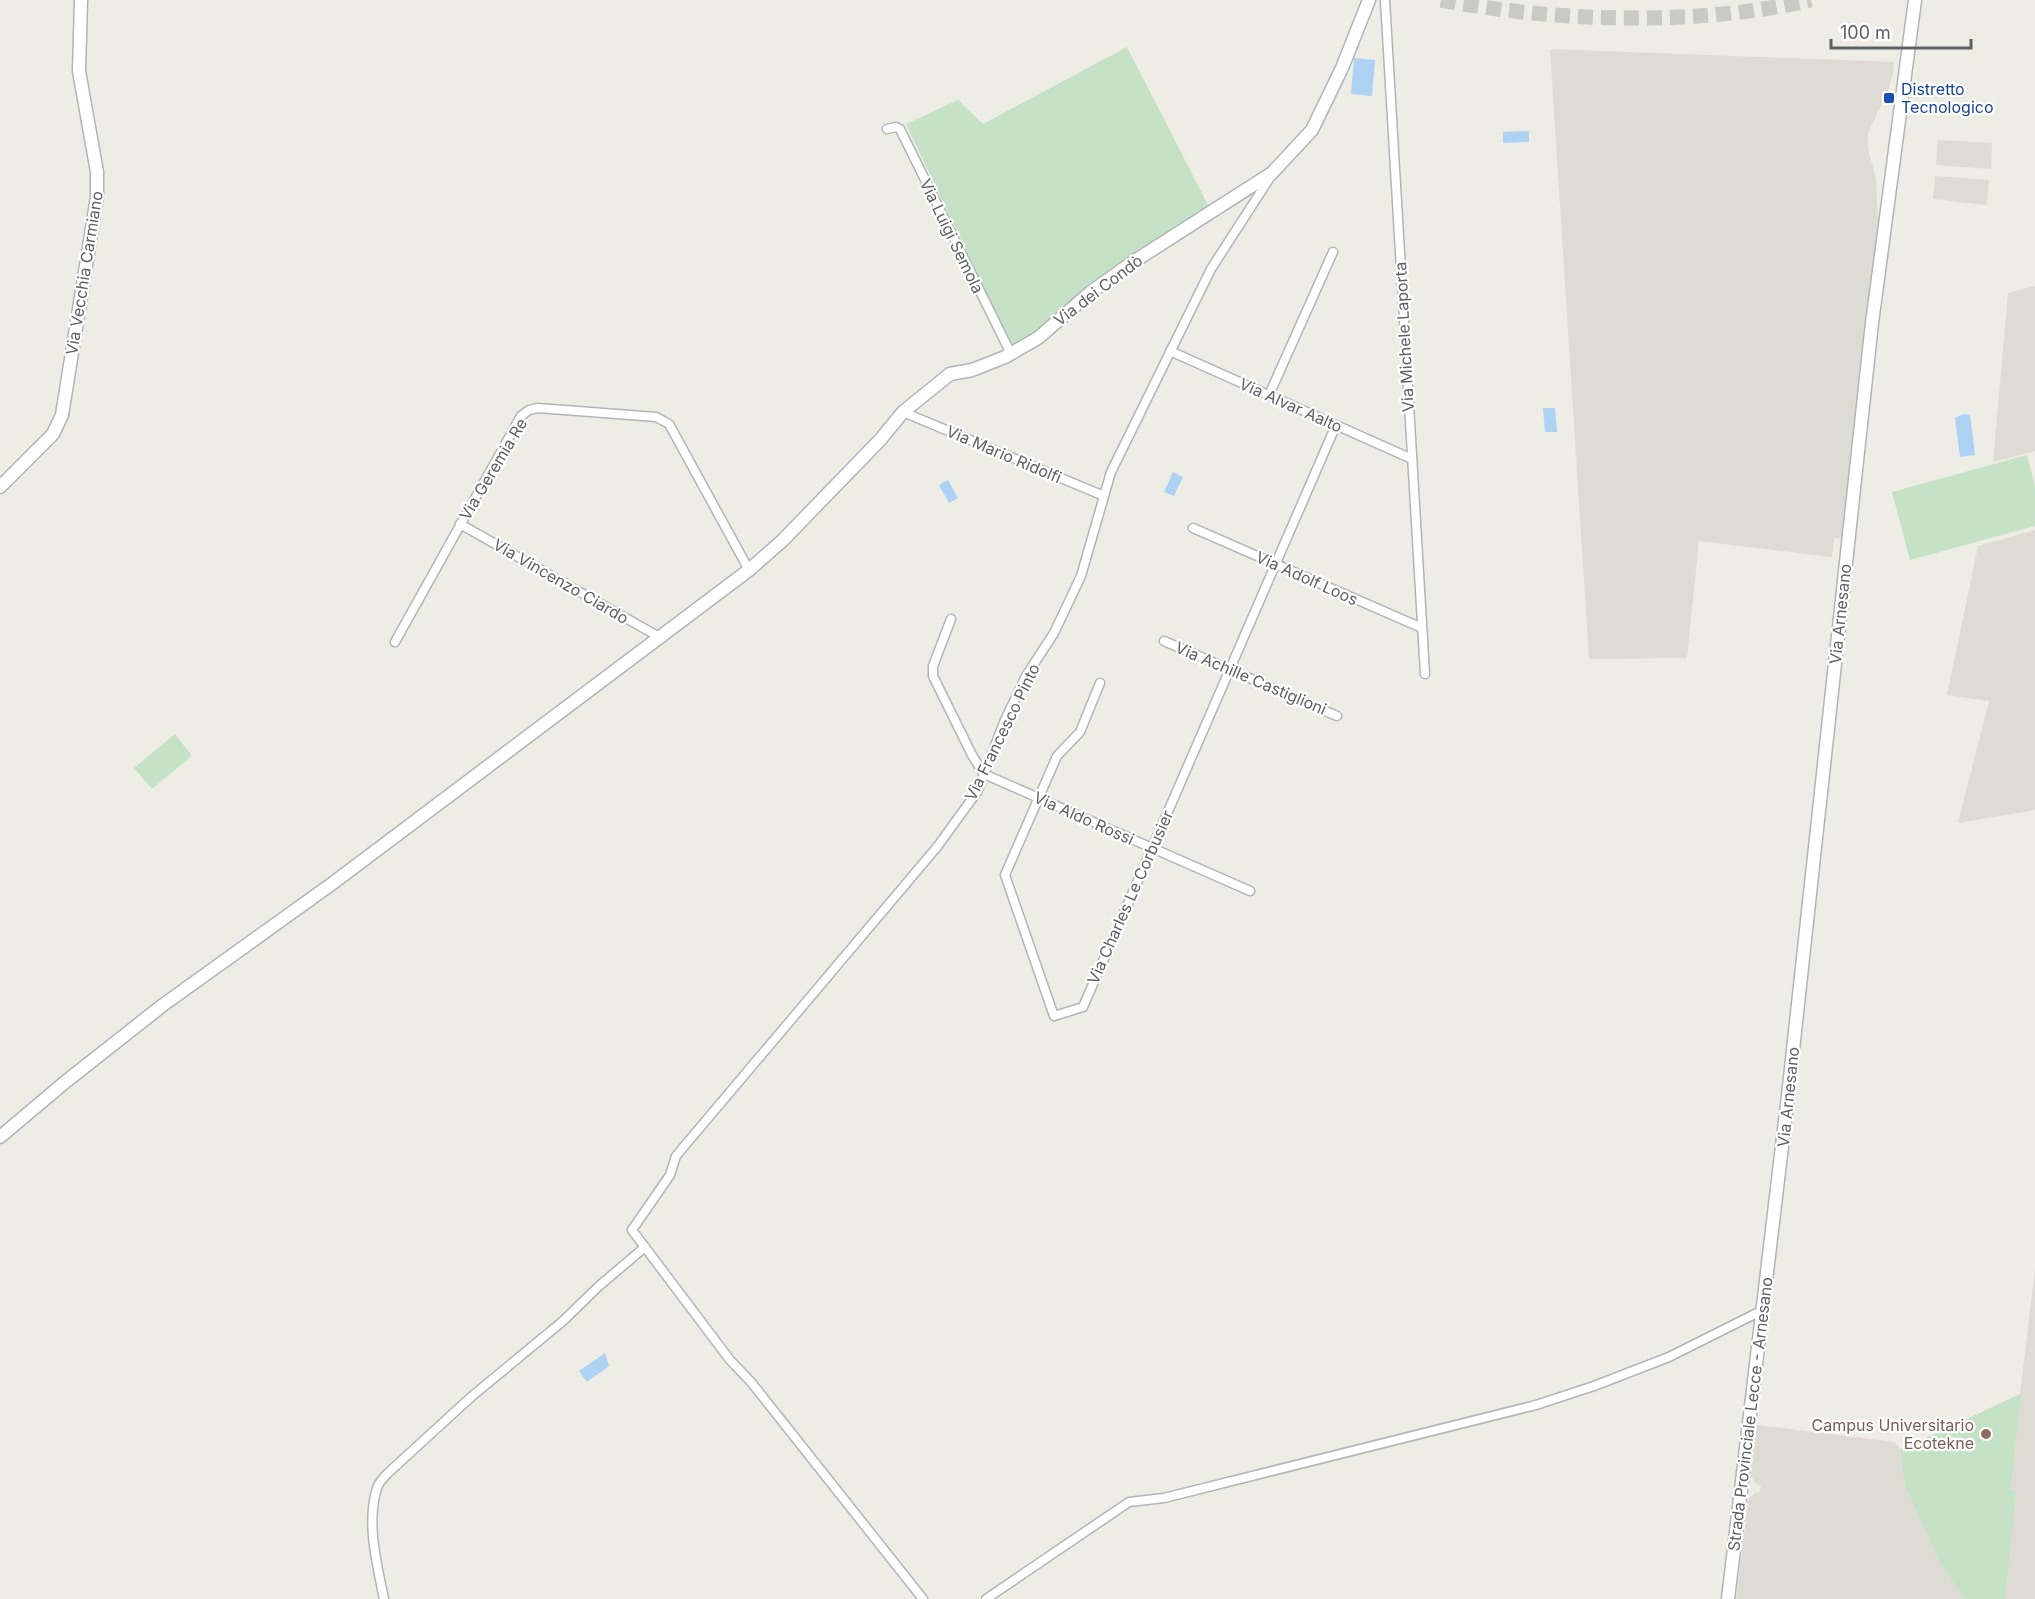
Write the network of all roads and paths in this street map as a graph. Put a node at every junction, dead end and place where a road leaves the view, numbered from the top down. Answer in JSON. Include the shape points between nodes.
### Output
{"nodes":[{"id":1,"x":81,"y":0,"type":"edge"},
{"id":2,"x":1369,"y":0,"type":"edge"},
{"id":3,"x":1385,"y":0,"type":"edge"},
{"id":4,"x":1915,"y":0,"type":"edge"},
{"id":5,"x":887,"y":129,"type":"dead end"},
{"id":6,"x":1272,"y":173,"type":"junction"},
{"id":7,"x":1333,"y":252,"type":"dead end"},
{"id":8,"x":1170,"y":351,"type":"junction"},
{"id":9,"x":1011,"y":354,"type":"junction"},
{"id":10,"x":1269,"y":395,"type":"junction"},
{"id":11,"x":903,"y":412,"type":"junction"},
{"id":12,"x":1336,"y":425,"type":"junction"},
{"id":13,"x":1412,"y":459,"type":"junction"},
{"id":14,"x":0,"y":487,"type":"edge"},
{"id":15,"x":1104,"y":496,"type":"junction"},
{"id":16,"x":460,"y":524,"type":"junction"},
{"id":17,"x":1193,"y":528,"type":"dead end"},
{"id":18,"x":1275,"y":564,"type":"junction"},
{"id":19,"x":748,"y":570,"type":"junction"},
{"id":20,"x":951,"y":619,"type":"dead end"},
{"id":21,"x":1422,"y":628,"type":"junction"},
{"id":22,"x":661,"y":638,"type":"junction"},
{"id":23,"x":1164,"y":641,"type":"dead end"},
{"id":24,"x":395,"y":642,"type":"dead end"},
{"id":25,"x":1229,"y":669,"type":"junction"},
{"id":26,"x":1425,"y":674,"type":"dead end"},
{"id":27,"x":1100,"y":683,"type":"dead end"},
{"id":28,"x":1337,"y":716,"type":"dead end"},
{"id":29,"x":984,"y":774,"type":"junction"},
{"id":30,"x":1038,"y":799,"type":"junction"},
{"id":31,"x":1152,"y":848,"type":"junction"},
{"id":32,"x":1250,"y":891,"type":"dead end"},
{"id":33,"x":0,"y":1137,"type":"edge"},
{"id":34,"x":1772,"y":1228,"type":"joint"},
{"id":35,"x":645,"y":1247,"type":"junction"},
{"id":36,"x":1763,"y":1310,"type":"junction"},
{"id":37,"x":384,"y":1599,"type":"edge"},
{"id":38,"x":923,"y":1599,"type":"edge"},
{"id":39,"x":986,"y":1599,"type":"edge"},
{"id":40,"x":1728,"y":1599,"type":"edge"}],
"edges":[{"from":1,"to":14,"type":"street","name":"Via Vecchia Carmiano","via":[[79,72],[97,172],[97,197],[64,403],[53,434]]},
{"from":2,"to":6,"type":"street","name":"Via dei Condò","via":[[1312,130]]},
{"from":3,"to":13,"type":"street","name":"Via Michele Laporta"},
{"from":4,"to":34,"type":"street","name":"Via Arnesano","via":[[1872,323]]},
{"from":5,"to":9,"type":"street","name":"Via Luigi Semola","via":[[900,129]]},
{"from":6,"to":8,"type":"street","name":"Via Francesco Pinto","via":[[1210,269]]},
{"from":6,"to":9,"type":"street","name":"Via dei Condò","via":[[1133,262],[1038,338]]},
{"from":7,"to":10,"type":"street"},
{"from":8,"to":10,"type":"street","name":"Via Alvar Aalto"},
{"from":8,"to":15,"type":"street","name":"Via Francesco Pinto","via":[[1111,472]]},
{"from":9,"to":11,"type":"street","name":"Via dei Condò","via":[[972,370],[950,374]]},
{"from":10,"to":12,"type":"street","name":"Via Alvar Aalto"},
{"from":11,"to":15,"type":"street","name":"Via Mario Ridolfi"},
{"from":11,"to":19,"type":"street","name":"Via dei Condò","via":[[782,541]]},
{"from":12,"to":13,"type":"street","name":"Via Alvar Aalto"},
{"from":12,"to":18,"type":"street","name":"Via Charles Le Corbusier"},
{"from":13,"to":21,"type":"street","name":"Via Michele Laporta"},
{"from":15,"to":29,"type":"street","name":"Via Francesco Pinto","via":[[1081,576],[1054,633],[1026,676]]},
{"from":16,"to":19,"type":"street","name":"Via Geremia Re","via":[[521,416],[529,410],[656,417],[669,424]]},
{"from":16,"to":22,"type":"street","name":"Via Vincenzo Ciardo"},
{"from":16,"to":24,"type":"street","name":"Via Geremia Re"},
{"from":17,"to":18,"type":"street","name":"Via Adolf Loos"},
{"from":18,"to":21,"type":"street","name":"Via Adolf Loos"},
{"from":18,"to":25,"type":"street","name":"Via Charles Le Corbusier"},
{"from":19,"to":22,"type":"street","name":"Via dei Condò"},
{"from":20,"to":29,"type":"street","via":[[933,666],[933,676]]},
{"from":21,"to":26,"type":"street","name":"Via Michele Laporta"},
{"from":22,"to":33,"type":"street","name":"Via dei Condò","via":[[163,1005]]},
{"from":23,"to":25,"type":"street","name":"Via Achille Castiglioni"},
{"from":25,"to":28,"type":"street","name":"Via Achille Castiglioni"},
{"from":25,"to":31,"type":"street","name":"Via Charles Le Corbusier"},
{"from":27,"to":30,"type":"street","name":"Via Charles Le Corbusier","via":[[1080,732],[1057,756]]},
{"from":29,"to":30,"type":"street","name":"Via Aldo Rossi"},
{"from":29,"to":35,"type":"street","name":"Via Francesco Pinto","via":[[977,792],[937,847],[676,1156],[670,1175],[632,1230]]},
{"from":30,"to":31,"type":"street","name":"Via Aldo Rossi"},
{"from":30,"to":31,"type":"street","name":"Via Charles Le Corbusier","via":[[1005,875],[1054,1016],[1083,1007]]},
{"from":31,"to":32,"type":"street","name":"Via Aldo Rossi"},
{"from":34,"to":36,"type":"street","name":"Strada Provinciale Lecce - Arnesano"},
{"from":35,"to":37,"type":"street","via":[[471,1397],[378,1485],[373,1530]]},
{"from":35,"to":38,"type":"street","via":[[730,1360]]},
{"from":36,"to":39,"type":"street","via":[[1669,1357],[1536,1405],[1164,1498],[1129,1502]]},
{"from":36,"to":40,"type":"street","name":"Strada Provinciale Lecce - Arnesano"}]}
